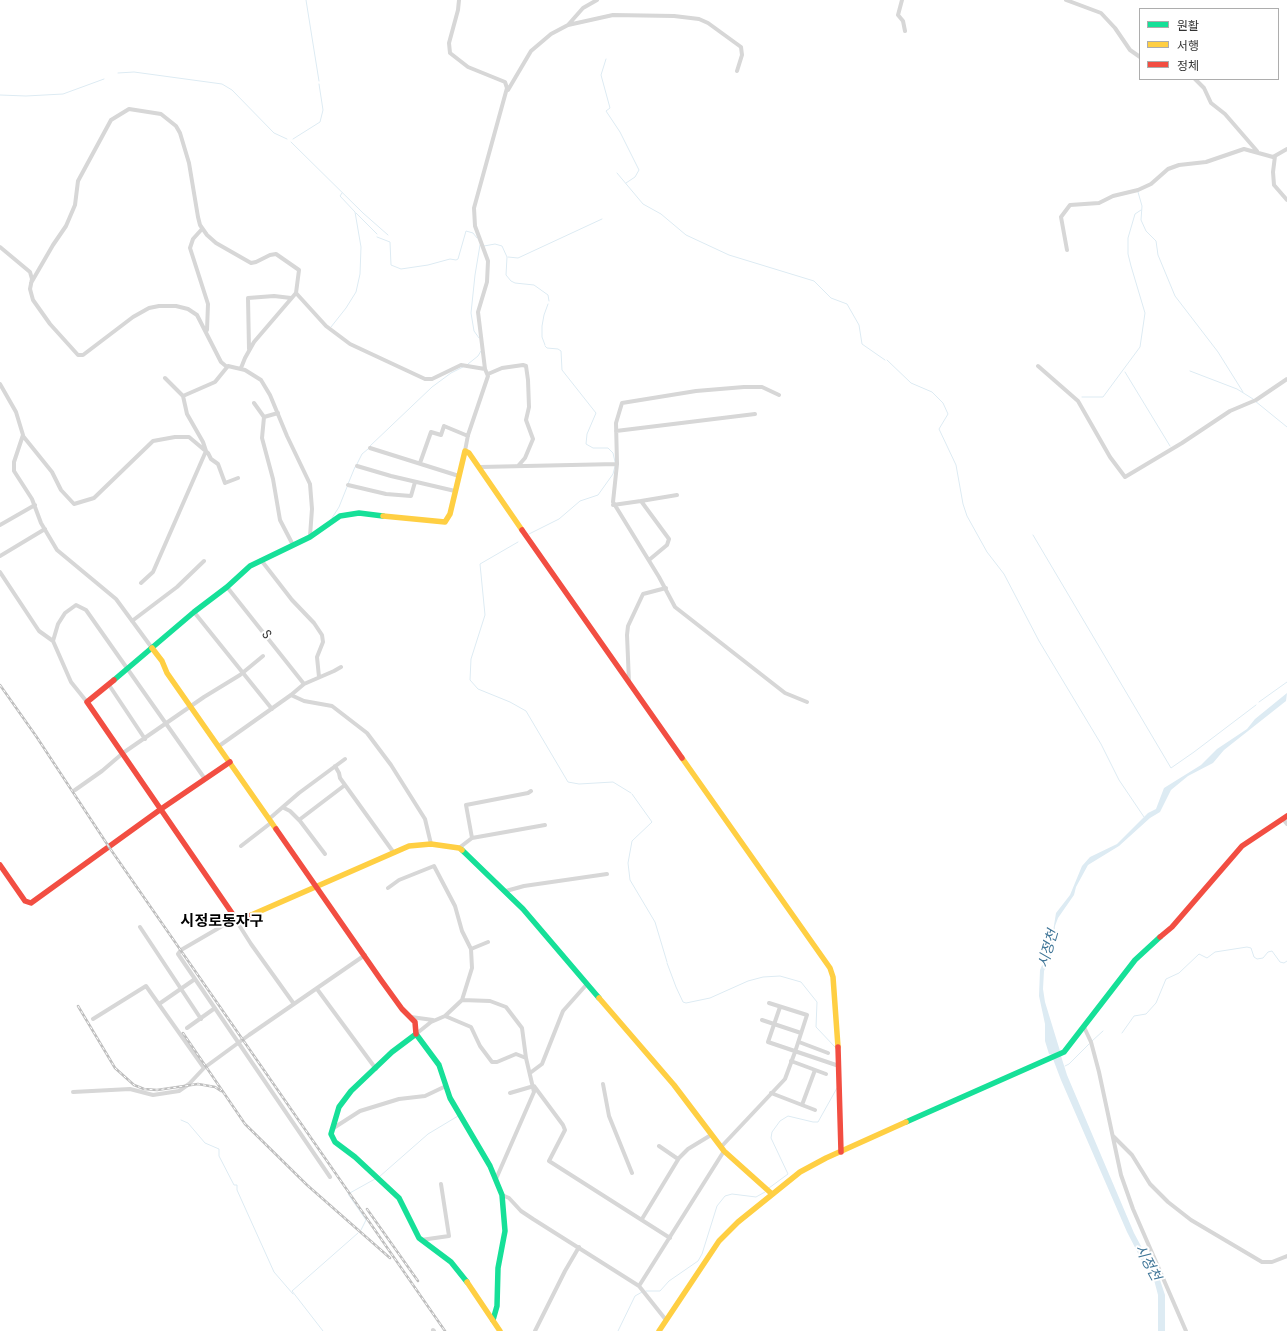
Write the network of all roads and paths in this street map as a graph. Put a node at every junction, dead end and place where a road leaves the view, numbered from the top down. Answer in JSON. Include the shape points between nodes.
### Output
{"nodes":[{"id":1,"x":459,"y":0,"type":"edge"},
{"id":2,"x":597,"y":0,"type":"edge"},
{"id":3,"x":902,"y":0,"type":"edge"},
{"id":4,"x":1066,"y":0,"type":"edge"},
{"id":5,"x":568,"y":25,"type":"junction"},
{"id":6,"x":905,"y":31,"type":"dead end"},
{"id":7,"x":1139,"y":56,"type":"edge"},
{"id":8,"x":737,"y":71,"type":"dead end"},
{"id":9,"x":1196,"y":80,"type":"edge"},
{"id":10,"x":508,"y":90,"type":"junction"},
{"id":11,"x":1287,"y":149,"type":"edge"},
{"id":12,"x":1257,"y":151,"type":"junction"},
{"id":13,"x":1275,"y":156,"type":"junction"},
{"id":14,"x":1287,"y":200,"type":"edge"},
{"id":15,"x":202,"y":229,"type":"junction"},
{"id":16,"x":0,"y":247,"type":"edge"},
{"id":17,"x":1067,"y":250,"type":"dead end"},
{"id":18,"x":31,"y":283,"type":"junction"},
{"id":19,"x":296,"y":293,"type":"junction"},
{"id":20,"x":291,"y":298,"type":"junction"},
{"id":21,"x":207,"y":331,"type":"junction"},
{"id":22,"x":249,"y":349,"type":"junction"},
{"id":23,"x":1038,"y":366,"type":"dead end"},
{"id":24,"x":227,"y":367,"type":"junction"},
{"id":25,"x":241,"y":368,"type":"junction"},
{"id":26,"x":485,"y":369,"type":"junction"},
{"id":27,"x":488,"y":374,"type":"junction"},
{"id":28,"x":165,"y":378,"type":"dead end"},
{"id":29,"x":1287,"y":378,"type":"edge"},
{"id":30,"x":0,"y":384,"type":"edge"},
{"id":31,"x":778,"y":395,"type":"dead end"},
{"id":32,"x":183,"y":396,"type":"junction"},
{"id":33,"x":254,"y":403,"type":"dead end"},
{"id":34,"x":278,"y":413,"type":"junction"},
{"id":35,"x":755,"y":414,"type":"dead end"},
{"id":36,"x":264,"y":417,"type":"junction"},
{"id":37,"x":616,"y":431,"type":"junction"},
{"id":38,"x":23,"y":435,"type":"junction"},
{"id":39,"x":468,"y":436,"type":"junction"},
{"id":40,"x":370,"y":448,"type":"dead end"},
{"id":41,"x":206,"y":451,"type":"junction"},
{"id":42,"x":465,"y":451,"type":"junction"},
{"id":43,"x":420,"y":463,"type":"junction"},
{"id":44,"x":617,"y":464,"type":"junction"},
{"id":45,"x":357,"y":466,"type":"dead end"},
{"id":46,"x":518,"y":466,"type":"junction"},
{"id":47,"x":480,"y":467,"type":"junction"},
{"id":48,"x":459,"y":476,"type":"junction"},
{"id":49,"x":238,"y":478,"type":"dead end"},
{"id":50,"x":415,"y":482,"type":"junction"},
{"id":51,"x":348,"y":486,"type":"dead end"},
{"id":52,"x":455,"y":491,"type":"junction"},
{"id":53,"x":677,"y":495,"type":"dead end"},
{"id":54,"x":641,"y":501,"type":"junction"},
{"id":55,"x":35,"y":505,"type":"junction"},
{"id":56,"x":614,"y":505,"type":"junction"},
{"id":57,"x":0,"y":525,"type":"edge"},
{"id":58,"x":45,"y":529,"type":"junction"},
{"id":59,"x":310,"y":537,"type":"junction"},
{"id":60,"x":294,"y":546,"type":"junction"},
{"id":61,"x":0,"y":556,"type":"edge"},
{"id":62,"x":262,"y":560,"type":"junction"},
{"id":63,"x":649,"y":560,"type":"junction"},
{"id":64,"x":204,"y":561,"type":"dead end"},
{"id":65,"x":0,"y":572,"type":"edge"},
{"id":66,"x":141,"y":583,"type":"dead end"},
{"id":67,"x":227,"y":587,"type":"junction"},
{"id":68,"x":666,"y":588,"type":"junction"},
{"id":69,"x":194,"y":612,"type":"junction"},
{"id":70,"x":132,"y":621,"type":"junction"},
{"id":71,"x":53,"y":641,"type":"junction"},
{"id":72,"x":152,"y":648,"type":"junction"},
{"id":73,"x":263,"y":656,"type":"dead end"},
{"id":74,"x":341,"y":667,"type":"dead end"},
{"id":75,"x":128,"y":669,"type":"junction"},
{"id":76,"x":243,"y":672,"type":"junction"},
{"id":77,"x":318,"y":677,"type":"junction"},
{"id":78,"x":629,"y":682,"type":"junction"},
{"id":79,"x":304,"y":684,"type":"junction"},
{"id":80,"x":109,"y":685,"type":"junction"},
{"id":81,"x":291,"y":696,"type":"junction"},
{"id":82,"x":87,"y":702,"type":"junction"},
{"id":83,"x":807,"y":702,"type":"dead end"},
{"id":84,"x":190,"y":706,"type":"junction"},
{"id":85,"x":272,"y":709,"type":"junction"},
{"id":86,"x":166,"y":724,"type":"junction"},
{"id":87,"x":144,"y":739,"type":"junction"},
{"id":88,"x":219,"y":746,"type":"junction"},
{"id":89,"x":123,"y":753,"type":"junction"},
{"id":90,"x":345,"y":759,"type":"dead end"},
{"id":91,"x":230,"y":762,"type":"junction"},
{"id":92,"x":335,"y":766,"type":"junction"},
{"id":93,"x":206,"y":779,"type":"junction"},
{"id":94,"x":345,"y":785,"type":"junction"},
{"id":95,"x":75,"y":790,"type":"dead end"},
{"id":96,"x":531,"y":791,"type":"dead end"},
{"id":97,"x":284,"y":808,"type":"junction"},
{"id":98,"x":161,"y":809,"type":"junction"},
{"id":99,"x":1285,"y":818,"type":"edge"},
{"id":100,"x":300,"y":820,"type":"junction"},
{"id":101,"x":271,"y":821,"type":"junction"},
{"id":102,"x":1287,"y":824,"type":"edge"},
{"id":103,"x":545,"y":825,"type":"dead end"},
{"id":104,"x":472,"y":838,"type":"junction"},
{"id":105,"x":431,"y":844,"type":"junction"},
{"id":106,"x":241,"y":846,"type":"dead end"},
{"id":107,"x":459,"y":848,"type":"junction"},
{"id":108,"x":394,"y":852,"type":"junction"},
{"id":109,"x":325,"y":854,"type":"dead end"},
{"id":110,"x":0,"y":865,"type":"edge"},
{"id":111,"x":607,"y":874,"type":"dead end"},
{"id":112,"x":316,"y":887,"type":"junction"},
{"id":113,"x":388,"y":888,"type":"dead end"},
{"id":114,"x":506,"y":891,"type":"junction"},
{"id":115,"x":237,"y":919,"type":"junction"},
{"id":116,"x":140,"y":927,"type":"dead end"},
{"id":117,"x":488,"y":942,"type":"dead end"},
{"id":118,"x":472,"y":949,"type":"junction"},
{"id":119,"x":365,"y":956,"type":"junction"},
{"id":120,"x":195,"y":979,"type":"junction"},
{"id":121,"x":587,"y":984,"type":"junction"},
{"id":122,"x":181,"y":988,"type":"junction"},
{"id":123,"x":317,"y":989,"type":"junction"},
{"id":124,"x":462,"y":1000,"type":"junction"},
{"id":125,"x":769,"y":1003,"type":"dead end"},
{"id":126,"x":159,"y":1004,"type":"junction"},
{"id":127,"x":294,"y":1004,"type":"junction"},
{"id":128,"x":780,"y":1007,"type":"junction"},
{"id":129,"x":216,"y":1008,"type":"junction"},
{"id":130,"x":408,"y":1016,"type":"junction"},
{"id":131,"x":445,"y":1016,"type":"junction"},
{"id":132,"x":93,"y":1019,"type":"dead end"},
{"id":133,"x":201,"y":1019,"type":"junction"},
{"id":134,"x":436,"y":1020,"type":"junction"},
{"id":135,"x":762,"y":1020,"type":"dead end"},
{"id":136,"x":774,"y":1025,"type":"junction"},
{"id":137,"x":1084,"y":1027,"type":"junction"},
{"id":138,"x":187,"y":1028,"type":"dead end"},
{"id":139,"x":416,"y":1034,"type":"junction"},
{"id":140,"x":801,"y":1034,"type":"junction"},
{"id":141,"x":799,"y":1042,"type":"junction"},
{"id":142,"x":239,"y":1043,"type":"junction"},
{"id":143,"x":795,"y":1052,"type":"junction"},
{"id":144,"x":828,"y":1053,"type":"dead end"},
{"id":145,"x":526,"y":1058,"type":"junction"},
{"id":146,"x":791,"y":1061,"type":"junction"},
{"id":147,"x":839,"y":1066,"type":"junction"},
{"id":148,"x":204,"y":1068,"type":"junction"},
{"id":149,"x":376,"y":1070,"type":"junction"},
{"id":150,"x":814,"y":1070,"type":"junction"},
{"id":151,"x":530,"y":1073,"type":"junction"},
{"id":152,"x":826,"y":1074,"type":"dead end"},
{"id":153,"x":603,"y":1084,"type":"dead end"},
{"id":154,"x":446,"y":1086,"type":"junction"},
{"id":155,"x":534,"y":1086,"type":"junction"},
{"id":156,"x":73,"y":1092,"type":"dead end"},
{"id":157,"x":510,"y":1093,"type":"dead end"},
{"id":158,"x":771,"y":1094,"type":"junction"},
{"id":159,"x":802,"y":1105,"type":"junction"},
{"id":160,"x":815,"y":1110,"type":"dead end"},
{"id":161,"x":332,"y":1129,"type":"junction"},
{"id":162,"x":711,"y":1135,"type":"junction"},
{"id":163,"x":1113,"y":1136,"type":"junction"},
{"id":164,"x":659,"y":1146,"type":"dead end"},
{"id":165,"x":722,"y":1149,"type":"junction"},
{"id":166,"x":841,"y":1152,"type":"junction"},
{"id":167,"x":678,"y":1159,"type":"junction"},
{"id":168,"x":632,"y":1173,"type":"dead end"},
{"id":169,"x":330,"y":1177,"type":"dead end"},
{"id":170,"x":496,"y":1179,"type":"junction"},
{"id":171,"x":441,"y":1184,"type":"dead end"},
{"id":172,"x":772,"y":1194,"type":"junction"},
{"id":173,"x":502,"y":1195,"type":"junction"},
{"id":174,"x":642,"y":1220,"type":"junction"},
{"id":175,"x":670,"y":1238,"type":"junction"},
{"id":176,"x":421,"y":1240,"type":"junction"},
{"id":177,"x":579,"y":1247,"type":"junction"},
{"id":178,"x":1287,"y":1256,"type":"edge"},
{"id":179,"x":639,"y":1286,"type":"junction"},
{"id":180,"x":493,"y":1320,"type":"junction"},
{"id":181,"x":666,"y":1320,"type":"junction"},
{"id":182,"x":500,"y":1331,"type":"edge"},
{"id":183,"x":535,"y":1331,"type":"edge"},
{"id":184,"x":659,"y":1331,"type":"edge"},
{"id":185,"x":1186,"y":1331,"type":"edge"}],
"edges":[{"from":1,"to":10,"type":"street","via":[[449,43],[450,53],[468,67],[504,82]]},
{"from":2,"to":5,"type":"street","via":[[583,8]]},
{"from":3,"to":6,"type":"street","via":[[898,15],[903,21]]},
{"from":4,"to":7,"type":"street","via":[[1101,13],[1130,50]]},
{"from":5,"to":8,"type":"street","via":[[613,15],[699,19],[714,26],[741,47],[742,56]]},
{"from":5,"to":10,"type":"street","via":[[551,34],[531,51]]},
{"from":9,"to":12,"type":"street","via":[[1204,88],[1211,103],[1225,114]]},
{"from":10,"to":26,"type":"street","via":[[474,208],[475,226],[486,252],[488,266],[478,312]]},
{"from":11,"to":13,"type":"street"},
{"from":12,"to":13,"type":"street"},
{"from":12,"to":17,"type":"street","via":[[1244,149],[1206,162],[1174,167],[1138,189],[1099,203],[1070,205],[1064,211],[1061,220]]},
{"from":13,"to":14,"type":"street","via":[[1274,185]]},
{"from":15,"to":18,"type":"street","via":[[189,163],[178,128],[161,114],[129,109],[111,120],[98,142],[78,181],[74,205],[66,226]]},
{"from":15,"to":19,"type":"street","via":[[214,241],[251,263],[273,254],[285,259],[299,270]]},
{"from":15,"to":21,"type":"street","via":[[193,239],[190,248],[208,304]]},
{"from":16,"to":18,"type":"street","via":[[30,272]]},
{"from":18,"to":21,"type":"street","via":[[31,293],[36,304],[79,356],[133,318],[156,306],[188,309],[197,315]]},
{"from":19,"to":20,"type":"street"},
{"from":19,"to":26,"type":"street","via":[[326,326],[350,344],[425,379],[434,379],[461,365]]},
{"from":20,"to":22,"type":"street"},
{"from":20,"to":22,"type":"street","via":[[248,298]]},
{"from":21,"to":24,"type":"street","via":[[221,362]]},
{"from":22,"to":25,"type":"street"},
{"from":23,"to":29,"type":"street","via":[[1078,401],[1110,457],[1125,477],[1230,411],[1255,400]]},
{"from":24,"to":25,"type":"street"},
{"from":24,"to":32,"type":"street","via":[[219,379]]},
{"from":25,"to":34,"type":"street","via":[[261,380]]},
{"from":26,"to":27,"type":"street"},
{"from":27,"to":39,"type":"street"},
{"from":27,"to":46,"type":"street","via":[[502,368],[526,366],[529,407],[526,420],[532,439],[525,458]]},
{"from":28,"to":32,"type":"street"},
{"from":30,"to":38,"type":"street","via":[[16,412]]},
{"from":31,"to":37,"type":"street","via":[[760,387],[744,387],[627,401],[620,405]]},
{"from":32,"to":41,"type":"street","via":[[187,414]]},
{"from":33,"to":36,"type":"street"},
{"from":34,"to":36,"type":"street"},
{"from":34,"to":59,"type":"street","via":[[312,489]]},
{"from":35,"to":37,"type":"street"},
{"from":36,"to":60,"type":"street","via":[[262,438],[273,478],[280,520]]},
{"from":37,"to":44,"type":"street"},
{"from":38,"to":41,"type":"street","via":[[52,472],[61,490],[74,504],[94,498],[155,440],[175,436],[189,437]]},
{"from":38,"to":55,"type":"street","via":[[13,467]]},
{"from":39,"to":42,"type":"street"},
{"from":39,"to":43,"type":"street","via":[[444,426],[441,435],[431,432]]},
{"from":40,"to":43,"type":"street"},
{"from":41,"to":49,"type":"street","via":[[218,464],[225,483]]},
{"from":41,"to":66,"type":"street","via":[[153,572]]},
{"from":42,"to":47,"type":"street","via":[[472,455]]},
{"from":42,"to":48,"type":"street"},
{"from":43,"to":48,"type":"street"},
{"from":44,"to":46,"type":"street"},
{"from":44,"to":56,"type":"street","via":[[612,498]]},
{"from":45,"to":50,"type":"street"},
{"from":46,"to":47,"type":"street"},
{"from":47,"to":78,"type":"street"},
{"from":48,"to":52,"type":"street"},
{"from":50,"to":51,"type":"street","via":[[411,496]]},
{"from":50,"to":52,"type":"street"},
{"from":52,"to":59,"type":"street","via":[[450,514],[444,523],[350,513],[340,516]]},
{"from":53,"to":54,"type":"street"},
{"from":54,"to":56,"type":"street"},
{"from":54,"to":63,"type":"street","via":[[670,543]]},
{"from":55,"to":57,"type":"street"},
{"from":55,"to":58,"type":"street"},
{"from":56,"to":63,"type":"street"},
{"from":58,"to":61,"type":"street"},
{"from":58,"to":70,"type":"street","via":[[57,550],[110,593]]},
{"from":59,"to":60,"type":"street"},
{"from":60,"to":62,"type":"street"},
{"from":62,"to":67,"type":"street","via":[[250,566]]},
{"from":62,"to":77,"type":"street","via":[[322,635],[323,642],[317,658]]},
{"from":63,"to":68,"type":"street"},
{"from":64,"to":70,"type":"street","via":[[177,587]]},
{"from":65,"to":71,"type":"street","via":[[34,625]]},
{"from":67,"to":69,"type":"street"},
{"from":67,"to":79,"type":"street","name":"S"},
{"from":68,"to":78,"type":"street","via":[[643,594],[628,626]]},
{"from":68,"to":83,"type":"street","via":[[675,606],[714,639],[785,693]]},
{"from":69,"to":72,"type":"street"},
{"from":69,"to":76,"type":"street"},
{"from":70,"to":72,"type":"street"},
{"from":71,"to":75,"type":"street","via":[[62,618],[76,605],[86,610]]},
{"from":71,"to":82,"type":"street","via":[[71,682]]},
{"from":72,"to":75,"type":"street"},
{"from":72,"to":84,"type":"street"},
{"from":73,"to":76,"type":"street"},
{"from":74,"to":77,"type":"street"},
{"from":75,"to":80,"type":"street"},
{"from":75,"to":86,"type":"street"},
{"from":76,"to":84,"type":"street"},
{"from":76,"to":85,"type":"street"},
{"from":77,"to":79,"type":"street"},
{"from":78,"to":147,"type":"street","via":[[830,968],[833,977]]},
{"from":79,"to":81,"type":"street"},
{"from":80,"to":82,"type":"street"},
{"from":80,"to":87,"type":"street"},
{"from":81,"to":85,"type":"street"},
{"from":81,"to":105,"type":"street","via":[[332,706],[367,733],[391,765],[425,819]]},
{"from":82,"to":89,"type":"street"},
{"from":84,"to":86,"type":"street"},
{"from":84,"to":88,"type":"street"},
{"from":85,"to":88,"type":"street"},
{"from":86,"to":87,"type":"street"},
{"from":86,"to":93,"type":"street"},
{"from":87,"to":89,"type":"street"},
{"from":88,"to":91,"type":"street"},
{"from":89,"to":95,"type":"street"},
{"from":89,"to":98,"type":"street"},
{"from":90,"to":92,"type":"street"},
{"from":91,"to":93,"type":"street"},
{"from":91,"to":101,"type":"street"},
{"from":92,"to":94,"type":"street"},
{"from":92,"to":97,"type":"street","via":[[299,793]]},
{"from":93,"to":98,"type":"street"},
{"from":94,"to":100,"type":"street"},
{"from":94,"to":108,"type":"street"},
{"from":96,"to":104,"type":"street","via":[[466,805]]},
{"from":97,"to":100,"type":"street"},
{"from":97,"to":101,"type":"street"},
{"from":98,"to":110,"type":"street","via":[[31,904],[25,901]]},
{"from":98,"to":115,"type":"street"},
{"from":99,"to":102,"type":"street"},
{"from":99,"to":137,"type":"street","via":[[1256,834],[1242,846],[1172,927],[1135,960]]},
{"from":100,"to":109,"type":"street"},
{"from":101,"to":106,"type":"street"},
{"from":101,"to":112,"type":"street"},
{"from":103,"to":104,"type":"street"},
{"from":104,"to":107,"type":"street"},
{"from":105,"to":107,"type":"street"},
{"from":105,"to":108,"type":"street","via":[[409,846]]},
{"from":107,"to":114,"type":"street"},
{"from":108,"to":112,"type":"street"},
{"from":111,"to":114,"type":"street"},
{"from":112,"to":115,"type":"street"},
{"from":112,"to":119,"type":"street"},
{"from":113,"to":118,"type":"street","via":[[399,880],[434,866],[455,906],[462,931]]},
{"from":114,"to":121,"type":"street"},
{"from":115,"to":120,"type":"street","via":[[178,952]]},
{"from":115,"to":127,"type":"street"},
{"from":116,"to":122,"type":"street"},
{"from":117,"to":118,"type":"street"},
{"from":118,"to":124,"type":"street","via":[[472,968]]},
{"from":119,"to":123,"type":"street"},
{"from":119,"to":130,"type":"street"},
{"from":120,"to":122,"type":"street"},
{"from":120,"to":129,"type":"street"},
{"from":121,"to":151,"type":"street","via":[[563,1011],[542,1064]]},
{"from":121,"to":162,"type":"street","via":[[674,1085]]},
{"from":122,"to":126,"type":"street"},
{"from":122,"to":133,"type":"street"},
{"from":123,"to":127,"type":"street"},
{"from":123,"to":149,"type":"street"},
{"from":124,"to":131,"type":"street"},
{"from":124,"to":145,"type":"street","via":[[490,1001],[506,1007],[522,1028]]},
{"from":125,"to":128,"type":"street"},
{"from":126,"to":132,"type":"street","via":[[145,986]]},
{"from":126,"to":148,"type":"street"},
{"from":127,"to":142,"type":"street"},
{"from":128,"to":136,"type":"street"},
{"from":128,"to":140,"type":"street","via":[[807,1015]]},
{"from":129,"to":133,"type":"street"},
{"from":129,"to":142,"type":"street"},
{"from":130,"to":134,"type":"street"},
{"from":130,"to":139,"type":"street","via":[[416,1025]]},
{"from":131,"to":134,"type":"street"},
{"from":131,"to":145,"type":"street","via":[[471,1027],[482,1050],[492,1062],[516,1054]]},
{"from":133,"to":138,"type":"street"},
{"from":134,"to":139,"type":"street"},
{"from":135,"to":136,"type":"street"},
{"from":136,"to":140,"type":"street"},
{"from":136,"to":143,"type":"street","via":[[768,1042]]},
{"from":137,"to":163,"type":"street","via":[[1099,1072]]},
{"from":137,"to":166,"type":"street","via":[[1062,1054]]},
{"from":139,"to":149,"type":"street","via":[[392,1052]]},
{"from":139,"to":154,"type":"street","via":[[439,1065]]},
{"from":140,"to":141,"type":"street"},
{"from":141,"to":143,"type":"street"},
{"from":141,"to":144,"type":"street"},
{"from":142,"to":148,"type":"street"},
{"from":142,"to":169,"type":"street"},
{"from":143,"to":146,"type":"street"},
{"from":143,"to":147,"type":"street"},
{"from":145,"to":151,"type":"street"},
{"from":146,"to":150,"type":"street"},
{"from":146,"to":158,"type":"street","via":[[785,1079]]},
{"from":147,"to":166,"type":"street"},
{"from":148,"to":156,"type":"street","via":[[182,1089],[173,1093],[150,1095],[130,1089]]},
{"from":149,"to":161,"type":"street","via":[[357,1084],[342,1103]]},
{"from":150,"to":152,"type":"street"},
{"from":150,"to":159,"type":"street"},
{"from":151,"to":155,"type":"street"},
{"from":153,"to":168,"type":"street","via":[[609,1116]]},
{"from":154,"to":161,"type":"street","via":[[425,1096],[399,1099],[360,1111]]},
{"from":154,"to":170,"type":"street","via":[[450,1098]]},
{"from":155,"to":157,"type":"street"},
{"from":155,"to":170,"type":"street","via":[[533,1096]]},
{"from":155,"to":174,"type":"street","via":[[565,1129],[549,1161]]},
{"from":158,"to":159,"type":"street"},
{"from":158,"to":165,"type":"street"},
{"from":159,"to":160,"type":"street"},
{"from":161,"to":176,"type":"street","via":[[331,1134],[335,1142],[399,1198]]},
{"from":162,"to":165,"type":"street"},
{"from":162,"to":167,"type":"street","via":[[688,1149]]},
{"from":163,"to":178,"type":"street","via":[[1132,1155],[1150,1184],[1191,1220],[1262,1262],[1272,1262]]},
{"from":163,"to":185,"type":"street","via":[[1127,1193]]},
{"from":164,"to":167,"type":"street"},
{"from":165,"to":172,"type":"street"},
{"from":165,"to":175,"type":"street"},
{"from":166,"to":172,"type":"street","via":[[806,1168]]},
{"from":167,"to":174,"type":"street"},
{"from":170,"to":173,"type":"street"},
{"from":171,"to":176,"type":"street","via":[[449,1236]]},
{"from":172,"to":181,"type":"street","via":[[719,1241]]},
{"from":173,"to":177,"type":"street","via":[[509,1198],[521,1211]]},
{"from":173,"to":180,"type":"street","via":[[505,1234],[499,1264],[497,1306]]},
{"from":174,"to":175,"type":"street"},
{"from":175,"to":179,"type":"street"},
{"from":176,"to":180,"type":"street","via":[[451,1262],[462,1274]]},
{"from":177,"to":179,"type":"street"},
{"from":177,"to":183,"type":"street"},
{"from":179,"to":181,"type":"street"},
{"from":180,"to":182,"type":"street"},
{"from":181,"to":184,"type":"street"}]}
